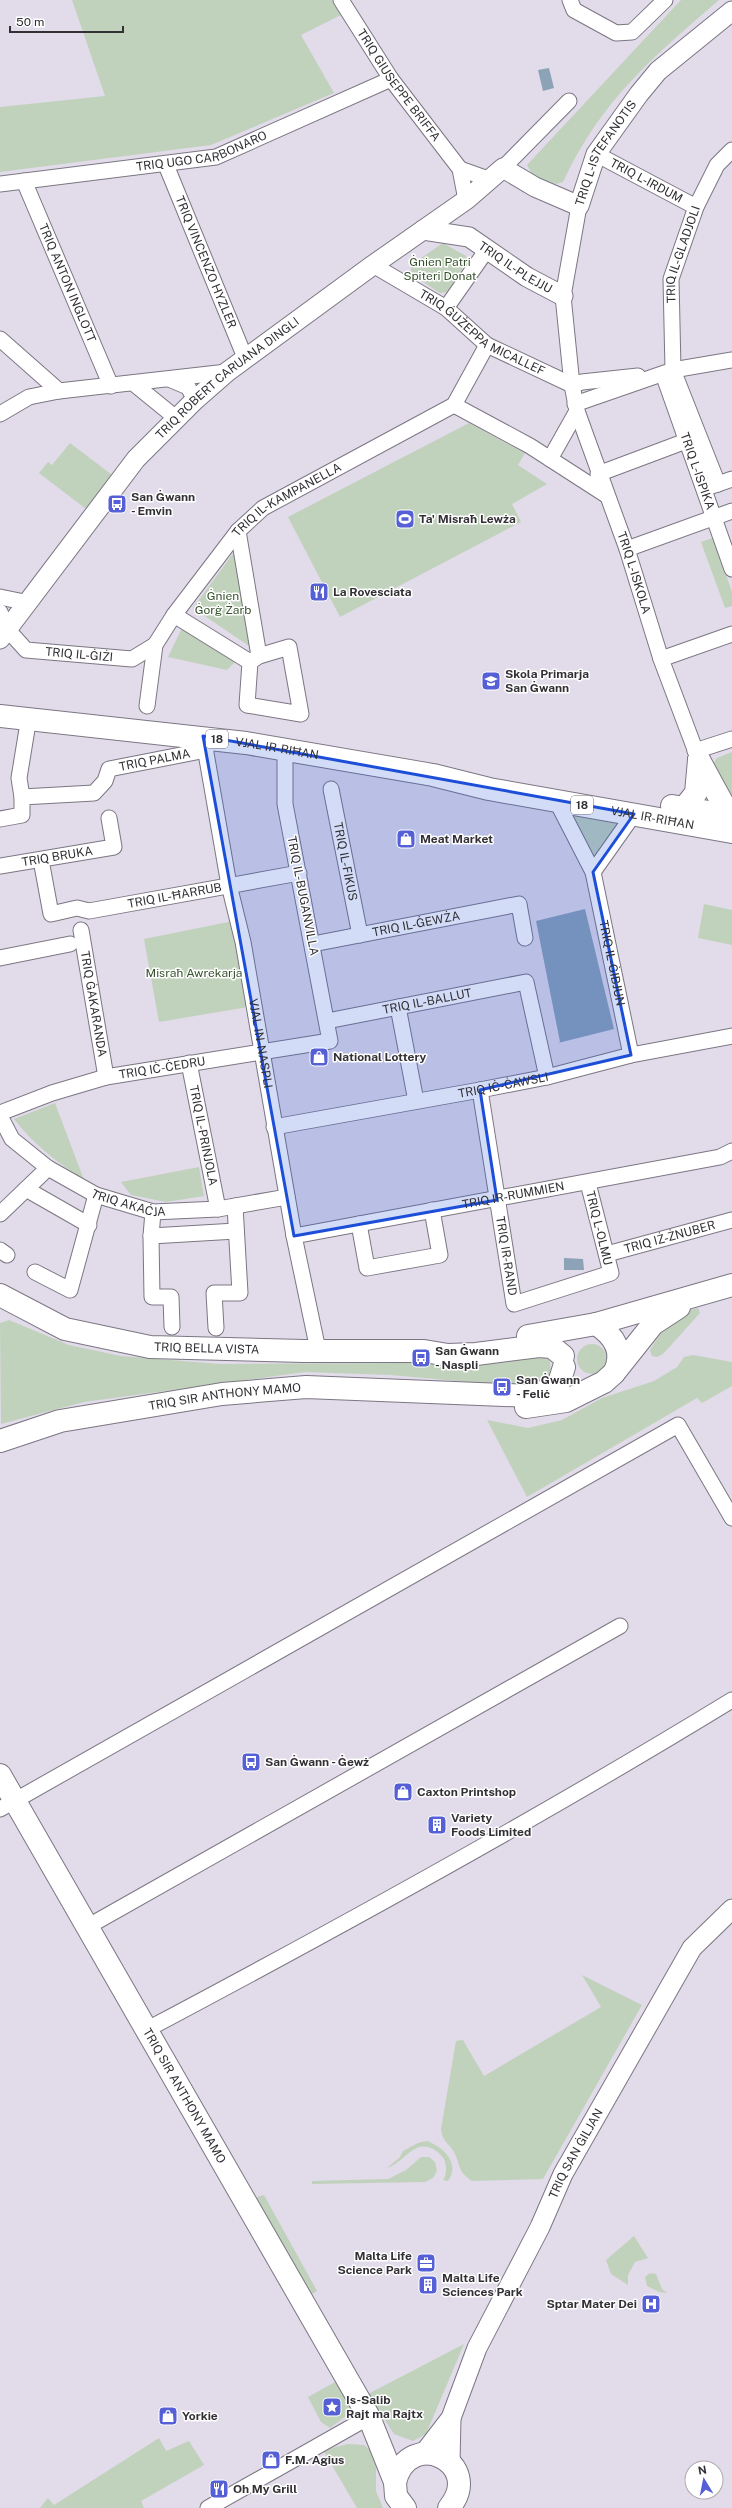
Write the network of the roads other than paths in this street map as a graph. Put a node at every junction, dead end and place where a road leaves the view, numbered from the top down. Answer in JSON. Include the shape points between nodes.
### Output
{"nodes":[{"id":1,"x":340,"y":0,"type":"edge"},
{"id":2,"x":570,"y":0,"type":"edge"},
{"id":3,"x":665,"y":0,"type":"edge"},
{"id":4,"x":732,"y":11,"type":"edge"},
{"id":5,"x":391,"y":79,"type":"junction"},
{"id":6,"x":569,"y":101,"type":"dead end"},
{"id":7,"x":732,"y":150,"type":"edge"},
{"id":8,"x":596,"y":154,"type":"junction"},
{"id":9,"x":166,"y":164,"type":"junction"},
{"id":10,"x":460,"y":169,"type":"junction"},
{"id":11,"x":497,"y":174,"type":"junction"},
{"id":12,"x":24,"y":181,"type":"junction"},
{"id":13,"x":0,"y":184,"type":"edge"},
{"id":14,"x":463,"y":202,"type":"junction"},
{"id":15,"x":579,"y":206,"type":"junction"},
{"id":16,"x":696,"y":207,"type":"junction"},
{"id":17,"x":424,"y":230,"type":"junction"},
{"id":18,"x":468,"y":237,"type":"junction"},
{"id":19,"x":486,"y":251,"type":"junction"},
{"id":20,"x":373,"y":265,"type":"junction"},
{"id":21,"x":563,"y":296,"type":"junction"},
{"id":22,"x":446,"y":308,"type":"junction"},
{"id":23,"x":0,"y":338,"type":"edge"},
{"id":24,"x":488,"y":345,"type":"junction"},
{"id":25,"x":246,"y":360,"type":"junction"},
{"id":26,"x":732,"y":360,"type":"edge"},
{"id":27,"x":227,"y":372,"type":"junction"},
{"id":28,"x":668,"y":372,"type":"junction"},
{"id":29,"x":168,"y":378,"type":"junction"},
{"id":30,"x":133,"y":383,"type":"junction"},
{"id":31,"x":572,"y":385,"type":"junction"},
{"id":32,"x":111,"y":386,"type":"junction"},
{"id":33,"x":59,"y":391,"type":"junction"},
{"id":34,"x":195,"y":400,"type":"junction"},
{"id":35,"x":454,"y":405,"type":"junction"},
{"id":36,"x":576,"y":408,"type":"junction"},
{"id":37,"x":0,"y":414,"type":"edge"},
{"id":38,"x":176,"y":418,"type":"junction"},
{"id":39,"x":686,"y":441,"type":"junction"},
{"id":40,"x":550,"y":459,"type":"junction"},
{"id":41,"x":598,"y":474,"type":"junction"},
{"id":42,"x":718,"y":484,"type":"edge"},
{"id":43,"x":606,"y":495,"type":"junction"},
{"id":44,"x":732,"y":511,"type":"edge"},
{"id":45,"x":713,"y":518,"type":"junction"},
{"id":46,"x":238,"y":531,"type":"junction"},
{"id":47,"x":627,"y":548,"type":"junction"},
{"id":48,"x":732,"y":569,"type":"edge"},
{"id":49,"x":0,"y":597,"type":"edge"},
{"id":50,"x":29,"y":603,"type":"junction"},
{"id":51,"x":0,"y":612,"type":"edge"},
{"id":52,"x":174,"y":615,"type":"junction"},
{"id":53,"x":4,"y":634,"type":"edge"},
{"id":54,"x":732,"y":634,"type":"edge"},
{"id":55,"x":155,"y":645,"type":"junction"},
{"id":56,"x":661,"y":658,"type":"junction"},
{"id":57,"x":255,"y":659,"type":"junction"},
{"id":58,"x":147,"y":706,"type":"dead end"},
{"id":59,"x":0,"y":716,"type":"edge"},
{"id":60,"x":29,"y":718,"type":"junction"},
{"id":61,"x":732,"y":739,"type":"edge"},
{"id":62,"x":204,"y":743,"type":"junction"},
{"id":63,"x":285,"y":751,"type":"junction"},
{"id":64,"x":697,"y":756,"type":"junction"},
{"id":65,"x":433,"y":775,"type":"junction"},
{"id":66,"x":331,"y":789,"type":"dead end"},
{"id":67,"x":22,"y":797,"type":"junction"},
{"id":68,"x":556,"y":800,"type":"junction"},
{"id":69,"x":684,"y":808,"type":"junction"},
{"id":70,"x":634,"y":814,"type":"junction"},
{"id":71,"x":109,"y":818,"type":"dead end"},
{"id":72,"x":0,"y":820,"type":"edge"},
{"id":73,"x":731,"y":821,"type":"edge"},
{"id":74,"x":41,"y":860,"type":"junction"},
{"id":75,"x":0,"y":866,"type":"edge"},
{"id":76,"x":593,"y":872,"type":"junction"},
{"id":77,"x":299,"y":873,"type":"junction"},
{"id":78,"x":229,"y":885,"type":"junction"},
{"id":79,"x":81,"y":930,"type":"dead end"},
{"id":80,"x":360,"y":935,"type":"junction"},
{"id":81,"x":525,"y":938,"type":"dead end"},
{"id":82,"x":70,"y":944,"type":"dead end"},
{"id":83,"x":313,"y":944,"type":"junction"},
{"id":84,"x":0,"y":958,"type":"edge"},
{"id":85,"x":398,"y":1007,"type":"junction"},
{"id":86,"x":327,"y":1021,"type":"junction"},
{"id":87,"x":732,"y":1036,"type":"edge"},
{"id":88,"x":330,"y":1041,"type":"joint"},
{"id":89,"x":261,"y":1052,"type":"junction"},
{"id":90,"x":631,"y":1055,"type":"junction"},
{"id":91,"x":189,"y":1063,"type":"junction"},
{"id":92,"x":547,"y":1076,"type":"junction"},
{"id":93,"x":106,"y":1077,"type":"junction"},
{"id":94,"x":480,"y":1090,"type":"junction"},
{"id":95,"x":416,"y":1101,"type":"junction"},
{"id":96,"x":0,"y":1114,"type":"edge"},
{"id":97,"x":274,"y":1127,"type":"junction"},
{"id":98,"x":6,"y":1140,"type":"edge"},
{"id":99,"x":732,"y":1151,"type":"edge"},
{"id":100,"x":48,"y":1168,"type":"junction"},
{"id":101,"x":588,"y":1183,"type":"junction"},
{"id":102,"x":26,"y":1189,"type":"junction"},
{"id":103,"x":96,"y":1195,"type":"junction"},
{"id":104,"x":287,"y":1197,"type":"junction"},
{"id":105,"x":497,"y":1200,"type":"junction"},
{"id":106,"x":235,"y":1206,"type":"junction"},
{"id":107,"x":218,"y":1208,"type":"junction"},
{"id":108,"x":432,"y":1210,"type":"junction"},
{"id":109,"x":153,"y":1212,"type":"junction"},
{"id":110,"x":0,"y":1214,"type":"edge"},
{"id":111,"x":732,"y":1220,"type":"edge"},
{"id":112,"x":359,"y":1224,"type":"junction"},
{"id":113,"x":89,"y":1225,"type":"junction"},
{"id":114,"x":236,"y":1231,"type":"junction"},
{"id":115,"x":151,"y":1236,"type":"junction"},
{"id":116,"x":294,"y":1236,"type":"junction"},
{"id":117,"x":607,"y":1254,"type":"junction"},
{"id":118,"x":35,"y":1272,"type":"dead end"},
{"id":119,"x":611,"y":1273,"type":"joint"},
{"id":120,"x":732,"y":1285,"type":"edge"},
{"id":121,"x":0,"y":1295,"type":"edge"},
{"id":122,"x":693,"y":1297,"type":"junction"},
{"id":123,"x":588,"y":1326,"type":"junction"},
{"id":124,"x":172,"y":1327,"type":"dead end"},
{"id":125,"x":216,"y":1328,"type":"dead end"},
{"id":126,"x":539,"y":1346,"type":"junction"},
{"id":127,"x":318,"y":1350,"type":"junction"},
{"id":128,"x":424,"y":1351,"type":"junction"},
{"id":129,"x":563,"y":1361,"type":"junction"},
{"id":130,"x":609,"y":1378,"type":"junction"},
{"id":131,"x":455,"y":1393,"type":"junction"},
{"id":132,"x":0,"y":1441,"type":"edge"},
{"id":133,"x":732,"y":1518,"type":"edge"},
{"id":134,"x":620,"y":1626,"type":"dead end"},
{"id":135,"x":732,"y":1700,"type":"edge"},
{"id":136,"x":0,"y":1775,"type":"edge"},
{"id":137,"x":7,"y":1805,"type":"edge"},
{"id":138,"x":732,"y":1909,"type":"edge"},
{"id":139,"x":87,"y":1927,"type":"junction"},
{"id":140,"x":146,"y":2030,"type":"junction"},
{"id":141,"x":370,"y":2417,"type":"junction"},
{"id":142,"x":450,"y":2418,"type":"junction"},
{"id":143,"x":421,"y":2454,"type":"junction"},
{"id":144,"x":450,"y":2463,"type":"junction"},
{"id":145,"x":395,"y":2482,"type":"junction"},
{"id":146,"x":208,"y":2508,"type":"edge"},
{"id":147,"x":405,"y":2508,"type":"edge"},
{"id":148,"x":449,"y":2508,"type":"edge"}],
"edges":[{"from":1,"to":5,"type":"street","name":"TRIQ GIUSEPPE BRIFFA"},
{"from":2,"to":3,"type":"street","via":[[574,10],[616,33],[632,32]]},
{"from":4,"to":8,"type":"street","name":"TRIQ L-ISTEFANOTIS","via":[[658,71]]},
{"from":5,"to":9,"type":"street","name":"TRIQ UGO CARBONARO","via":[[216,157]]},
{"from":5,"to":10,"type":"street","name":"TRIQ GIUSEPPE BRIFFA"},
{"from":6,"to":11,"type":"street","name":"TRIQ ROBERT CARUANA DINGLI"},
{"from":7,"to":16,"type":"street","name":"TRIQ IL-GLADJOLI","via":[[717,165]]},
{"from":8,"to":15,"type":"street","name":"TRIQ L-ISTEFANOTIS"},
{"from":8,"to":16,"type":"street","name":"TRIQ L-IRDUM"},
{"from":9,"to":12,"type":"street","name":"TRIQ UGO CARBONARO"},
{"from":9,"to":25,"type":"street","name":"TRIQ VINCENZO HYZLER"},
{"from":10,"to":11,"type":"street"},
{"from":10,"to":14,"type":"street","name":"TRIQ GIUSEPPE BRIFFA"},
{"from":11,"to":14,"type":"street","name":"TRIQ ROBERT CARUANA DINGLI"},
{"from":11,"to":15,"type":"street"},
{"from":12,"to":13,"type":"street","name":"TRIQ UGO CARBONARO"},
{"from":12,"to":32,"type":"street","name":"TRIQ ANTON INGLOTT"},
{"from":14,"to":17,"type":"street","name":"TRIQ ROBERT CARUANA DINGLI"},
{"from":14,"to":18,"type":"street","name":"TRIQ IL-PLEJJU"},
{"from":15,"to":21,"type":"street","name":"TRIQ L-ISTEFANOTIS"},
{"from":16,"to":28,"type":"street","name":"TRIQ IL-GLADJOLI","via":[[672,279]]},
{"from":17,"to":18,"type":"street","name":"TRIQ IL-PLEJJU"},
{"from":17,"to":20,"type":"street","name":"TRIQ ROBERT CARUANA DINGLI"},
{"from":18,"to":19,"type":"street","name":"TRIQ IL-PLEJJU"},
{"from":19,"to":21,"type":"street","name":"TRIQ IL-PLEJJU"},
{"from":19,"to":22,"type":"street"},
{"from":20,"to":22,"type":"street","name":"TRIQ ĠUŻEPPA MICALLEF"},
{"from":20,"to":25,"type":"street","name":"TRIQ ROBERT CARUANA DINGLI"},
{"from":21,"to":31,"type":"street","name":"TRIQ L-ISTEFANOTIS"},
{"from":22,"to":24,"type":"street","name":"TRIQ ĠUŻEPPA MICALLEF"},
{"from":23,"to":33,"type":"street"},
{"from":24,"to":31,"type":"street","name":"TRIQ ĠUŻEPPA MICALLEF"},
{"from":24,"to":35,"type":"street"},
{"from":25,"to":27,"type":"street","name":"TRIQ ROBERT CARUANA DINGLI"},
{"from":26,"to":28,"type":"street"},
{"from":27,"to":29,"type":"street"},
{"from":27,"to":34,"type":"street","name":"TRIQ ROBERT CARUANA DINGLI"},
{"from":28,"to":31,"type":"street"},
{"from":28,"to":36,"type":"street"},
{"from":28,"to":39,"type":"street","name":"TRIQ L-ISPIKA"},
{"from":28,"to":42,"type":"street","name":"TRIQ L-ISPIKA"},
{"from":29,"to":30,"type":"street"},
{"from":29,"to":34,"type":"street","via":[[188,388]]},
{"from":30,"to":32,"type":"street"},
{"from":30,"to":38,"type":"street"},
{"from":31,"to":36,"type":"street","name":"TRIQ L-ISKOLA"},
{"from":32,"to":33,"type":"street"},
{"from":33,"to":37,"type":"street","via":[[29,397]]},
{"from":34,"to":38,"type":"street","name":"TRIQ ROBERT CARUANA DINGLI"},
{"from":35,"to":40,"type":"street"},
{"from":35,"to":46,"type":"street","name":"TRIQ IL-KAMPANELLA","via":[[263,508]]},
{"from":36,"to":40,"type":"street"},
{"from":36,"to":41,"type":"street","name":"TRIQ L-ISKOLA"},
{"from":38,"to":50,"type":"street","name":"TRIQ ROBERT CARUANA DINGLI","via":[[136,459]]},
{"from":39,"to":41,"type":"street"},
{"from":39,"to":42,"type":"street","name":"TRIQ L-ISPIKA"},
{"from":40,"to":43,"type":"street"},
{"from":41,"to":43,"type":"street","name":"TRIQ L-ISKOLA"},
{"from":42,"to":45,"type":"street","name":"TRIQ L-ISPIKA"},
{"from":43,"to":47,"type":"street","name":"TRIQ L-ISKOLA"},
{"from":44,"to":45,"type":"street"},
{"from":45,"to":47,"type":"street"},
{"from":45,"to":48,"type":"street","name":"TRIQ L-ISPIKA"},
{"from":46,"to":52,"type":"street","name":"TRIQ IL-KAMPANELLA"},
{"from":46,"to":57,"type":"street"},
{"from":47,"to":56,"type":"street","name":"TRIQ L-ISKOLA"},
{"from":49,"to":50,"type":"street"},
{"from":50,"to":53,"type":"street","name":"TRIQ ROBERT CARUANA DINGLI"},
{"from":51,"to":53,"type":"street","name":"TRIQ IL-ĠIŻI"},
{"from":52,"to":55,"type":"street","name":"TRIQ IL-KAMPANELLA"},
{"from":52,"to":57,"type":"street"},
{"from":53,"to":55,"type":"street","name":"TRIQ IL-ĠIŻI","via":[[26,650],[132,659]]},
{"from":54,"to":56,"type":"street"},
{"from":55,"to":58,"type":"street","name":"TRIQ IL-KAMPANELLA"},
{"from":56,"to":64,"type":"street","name":"TRIQ L-ISKOLA"},
{"from":57,"to":57,"type":"street","via":[[247,705],[301,714],[288,648]]},
{"from":59,"to":60,"type":"main road","name":"VJAL IR-RIĦAN","number":"18"},
{"from":60,"to":62,"type":"main road","name":"VJAL IR-RIĦAN","number":"18"},
{"from":60,"to":67,"type":"street","via":[[19,778]]},
{"from":61,"to":64,"type":"street"},
{"from":62,"to":63,"type":"main road","name":"VJAL IR-RIĦAN","number":"18"},
{"from":62,"to":67,"type":"street","name":"TRIQ PALMA","via":[[109,769],[105,781],[94,793]]},
{"from":62,"to":78,"type":"street","name":"VJAL IN-NASPLI"},
{"from":63,"to":65,"type":"main road","name":"VJAL IR-RIĦAN","number":"18"},
{"from":63,"to":77,"type":"street","name":"TRIQ IL-BUGANVILLA","via":[[285,804]]},
{"from":64,"to":69,"type":"main road","via":[[696,793]]},
{"from":64,"to":73,"type":"main road"},
{"from":65,"to":68,"type":"main road","name":"VJAL IR-RIĦAN","number":"18","via":[[489,789]]},
{"from":65,"to":69,"type":"main road","name":"VJAL IR-RIĦAN","number":"18","via":[[490,776]]},
{"from":66,"to":80,"type":"street","name":"TRIQ IL-FIKUS"},
{"from":67,"to":72,"type":"street","via":[[22,815]]},
{"from":68,"to":70,"type":"main road","name":"VJAL IR-RIĦAN","number":"18"},
{"from":68,"to":76,"type":"street","name":"TRIQ IL-ĠIBJUN"},
{"from":69,"to":73,"type":"main road","name":"VJAL IR-RIĦAN","number":"18"},
{"from":70,"to":73,"type":"main road","name":"VJAL IR-RIĦAN","number":"18"},
{"from":70,"to":76,"type":"street"},
{"from":71,"to":74,"type":"street","name":"TRIQ BRUKA","via":[[114,847]]},
{"from":74,"to":75,"type":"street","name":"TRIQ BRUKA"},
{"from":74,"to":78,"type":"street","name":"TRIQ IL-ĦARRUB","via":[[51,914],[77,908],[89,911]]},
{"from":76,"to":90,"type":"street","name":"TRIQ IL-ĠIBJUN"},
{"from":77,"to":78,"type":"street","name":"TRIQ IL-ĦARRUB"},
{"from":77,"to":83,"type":"street","name":"TRIQ IL-BUGANVILLA"},
{"from":78,"to":89,"type":"street","name":"VJAL IN-NASPLI","via":[[243,942]]},
{"from":79,"to":93,"type":"street","name":"TRIQ ĠAKARANDA"},
{"from":80,"to":81,"type":"street","name":"TRIQ IL-ĠEWŻA","via":[[519,904]]},
{"from":80,"to":83,"type":"street","name":"TRIQ IL-ĠEWŻA"},
{"from":82,"to":84,"type":"street"},
{"from":83,"to":86,"type":"street","name":"TRIQ IL-BUGANVILLA"},
{"from":85,"to":86,"type":"street","name":"TRIQ IL-BALLUT"},
{"from":85,"to":92,"type":"street","name":"TRIQ IL-BALLUT","via":[[526,982]]},
{"from":85,"to":95,"type":"street"},
{"from":86,"to":88,"type":"street","name":"TRIQ IL-BUGANVILLA"},
{"from":87,"to":90,"type":"street","name":"TRIQ IĊ-ĊAWSLI"},
{"from":88,"to":89,"type":"street","name":"TRIQ IĊ-ĊEDRU"},
{"from":89,"to":91,"type":"street","name":"TRIQ IĊ-ĊEDRU"},
{"from":89,"to":97,"type":"street","name":"VJAL IN-NASPLI"},
{"from":90,"to":92,"type":"street","name":"TRIQ IĊ-ĊAWSLI"},
{"from":91,"to":93,"type":"street","name":"TRIQ IĊ-ĊEDRU"},
{"from":91,"to":107,"type":"street","name":"TRIQ IL-PRINJOLA"},
{"from":92,"to":94,"type":"street","name":"TRIQ IĊ-ĊAWSLI"},
{"from":93,"to":96,"type":"street","name":"TRIQ IĊ-ĊEDRU","via":[[52,1093]]},
{"from":94,"to":95,"type":"street","name":"TRIQ IĊ-ĊAWSLI"},
{"from":94,"to":105,"type":"street","name":"TRIQ IR-RAND"},
{"from":95,"to":97,"type":"street","name":"TRIQ IĊ-ĊAWSLI"},
{"from":96,"to":98,"type":"street","name":"TRIQ AKAĊJA"},
{"from":97,"to":104,"type":"street","name":"VJAL IN-NASPLI"},
{"from":98,"to":100,"type":"street","name":"TRIQ AKAĊJA"},
{"from":99,"to":101,"type":"street","name":"TRIQ IR-RUMMIEN","via":[[720,1157]]},
{"from":100,"to":102,"type":"street"},
{"from":100,"to":103,"type":"street","name":"TRIQ AKAĊJA"},
{"from":101,"to":105,"type":"street","name":"TRIQ IR-RUMMIEN"},
{"from":101,"to":117,"type":"street","name":"TRIQ L-OLMU"},
{"from":102,"to":110,"type":"street"},
{"from":102,"to":113,"type":"street"},
{"from":103,"to":109,"type":"street","name":"TRIQ AKAĊJA"},
{"from":103,"to":113,"type":"street"},
{"from":104,"to":106,"type":"street","name":"TRIQ AKAĊJA"},
{"from":104,"to":116,"type":"street","name":"VJAL IN-NASPLI"},
{"from":105,"to":108,"type":"street","name":"TRIQ IR-RUMMIEN"},
{"from":105,"to":119,"type":"street","name":"TRIQ IR-RAND","via":[[514,1304]]},
{"from":106,"to":107,"type":"street","name":"TRIQ AKAĊJA"},
{"from":106,"to":114,"type":"street"},
{"from":107,"to":109,"type":"street","name":"TRIQ AKAĊJA"},
{"from":108,"to":112,"type":"street","name":"TRIQ IR-RUMMIEN"},
{"from":108,"to":112,"type":"street","via":[[440,1255],[367,1268]]},
{"from":109,"to":115,"type":"street"},
{"from":111,"to":117,"type":"street","name":"TRIQ IŻ-ŻNUBER"},
{"from":112,"to":116,"type":"street","name":"TRIQ IR-RUMMIEN"},
{"from":113,"to":118,"type":"street","via":[[70,1290]]},
{"from":114,"to":115,"type":"street"},
{"from":114,"to":125,"type":"street","via":[[240,1293],[214,1293]]},
{"from":115,"to":124,"type":"street","via":[[152,1296],[171,1297]]},
{"from":116,"to":127,"type":"street","name":"VJAL IN-NASPLI"},
{"from":117,"to":119,"type":"street","name":"TRIQ L-OLMU"},
{"from":120,"to":122,"type":"main road","name":"TRIQ BELLA VISTA"},
{"from":121,"to":127,"type":"main road","name":"TRIQ BELLA VISTA","via":[[65,1329],[150,1347]]},
{"from":122,"to":123,"type":"main road","name":"TRIQ BELLA VISTA"},
{"from":122,"to":130,"type":"main road","name":"TRIQ BELLA VISTA","via":[[653,1324]]},
{"from":123,"to":126,"type":"main road","name":"TRIQ BELLA VISTA"},
{"from":123,"to":128,"type":"main road","name":"TRIQ BELLA VISTA","via":[[447,1345]]},
{"from":123,"to":129,"type":"main road","via":[[566,1343]]},
{"from":123,"to":130,"type":"main road","via":[[606,1330],[617,1346],[619,1365]]},
{"from":126,"to":128,"type":"main road","name":"TRIQ BELLA VISTA","via":[[476,1354],[448,1355]]},
{"from":126,"to":129,"type":"main road","name":"TRIQ BELLA VISTA","via":[[552,1347]]},
{"from":127,"to":128,"type":"main road","name":"TRIQ BELLA VISTA"},
{"from":129,"to":130,"type":"main road","via":[[576,1381],[585,1385],[595,1385]]},
{"from":129,"to":131,"type":"main road","name":"TRIQ SIR ANTHONY MAMO","via":[[558,1386],[531,1396]]},
{"from":130,"to":131,"type":"main road","name":"TRIQ SIR ANTHONY MAMO","via":[[566,1401],[529,1407]]},
{"from":131,"to":132,"type":"main road","name":"TRIQ SIR ANTHONY MAMO","via":[[306,1386],[222,1394],[60,1421]]},
{"from":133,"to":137,"type":"street","via":[[678,1425]]},
{"from":134,"to":139,"type":"street"},
{"from":135,"to":140,"type":"street","via":[[615,1771],[297,1950]]},
{"from":136,"to":137,"type":"main road","name":"TRIQ SIR ANTHONY MAMO"},
{"from":137,"to":139,"type":"main road","name":"TRIQ SIR ANTHONY MAMO"},
{"from":138,"to":142,"type":"street","name":"TRIQ SAN ĠILJAN","via":[[692,1948],[563,2174],[540,2227],[477,2348]]},
{"from":139,"to":140,"type":"main road","name":"TRIQ SIR ANTHONY MAMO"},
{"from":140,"to":141,"type":"main road","name":"TRIQ SIR ANTHONY MAMO"},
{"from":141,"to":143,"type":"main road","name":"TRIQ SIR ANTHONY MAMO","via":[[396,2443]]},
{"from":141,"to":145,"type":"main road","name":"TRIQ SIR ANTHONY MAMO"},
{"from":141,"to":146,"type":"street"},
{"from":142,"to":143,"type":"street","name":"TRIQ SAN ĠILJAN"},
{"from":142,"to":144,"type":"street","name":"TRIQ SAN ĠILJAN"},
{"from":143,"to":144,"type":"main road","name":"TRIQ SIR ANTHONY MAMO","via":[[438,2456]]},
{"from":143,"to":145,"type":"main road","via":[[402,2465]]},
{"from":144,"to":148,"type":"main road","via":[[458,2473],[459,2483],[455,2500]]},
{"from":145,"to":147,"type":"main road","name":"TRIQ SIR ANTHONY MAMO","via":[[396,2496]]}]}
